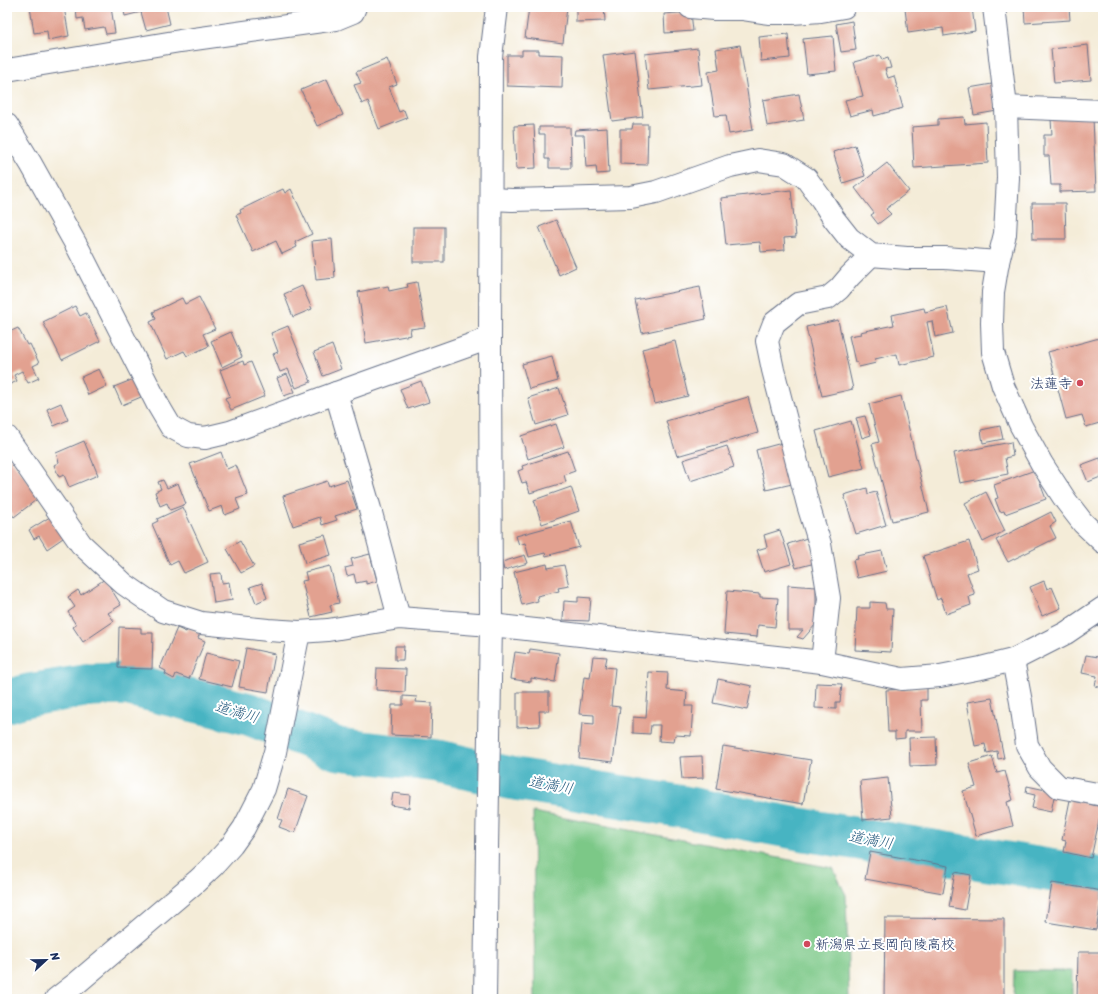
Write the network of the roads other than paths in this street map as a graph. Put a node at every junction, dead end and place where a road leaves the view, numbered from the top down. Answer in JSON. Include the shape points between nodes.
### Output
{"nodes":[{"id":1,"x":355,"y":7,"type":"edge"},
{"id":2,"x":497,"y":7,"type":"edge"},
{"id":3,"x":690,"y":7,"type":"edge"},
{"id":4,"x":844,"y":7,"type":"edge"},
{"id":5,"x":994,"y":7,"type":"edge"},
{"id":6,"x":742,"y":8,"type":"edge"},
{"id":7,"x":7,"y":70,"type":"edge"},
{"id":8,"x":1006,"y":107,"type":"junction"},
{"id":9,"x":1103,"y":111,"type":"edge"},
{"id":10,"x":7,"y":125,"type":"edge"},
{"id":11,"x":491,"y":199,"type":"junction"},
{"id":12,"x":871,"y":255,"type":"junction"},
{"id":13,"x":998,"y":262,"type":"junction"},
{"id":14,"x":490,"y":338,"type":"junction"},
{"id":15,"x":336,"y":393,"type":"junction"},
{"id":16,"x":7,"y":437,"type":"edge"},
{"id":17,"x":1103,"y":542,"type":"edge"},
{"id":18,"x":1103,"y":608,"type":"edge"},
{"id":19,"x":399,"y":618,"type":"junction"},
{"id":20,"x":491,"y":625,"type":"junction"},
{"id":21,"x":299,"y":632,"type":"junction"},
{"id":22,"x":1013,"y":660,"type":"junction"},
{"id":23,"x":822,"y":662,"type":"junction"},
{"id":24,"x":1103,"y":794,"type":"edge"},
{"id":25,"x":56,"y":999,"type":"edge"},
{"id":26,"x":485,"y":999,"type":"edge"}],
"edges":[{"from":1,"to":7,"type":"street","via":[[353,12],[336,19],[180,41]]},
{"from":2,"to":11,"type":"street","via":[[491,57]]},
{"from":3,"to":6,"type":"street"},
{"from":4,"to":6,"type":"street","via":[[768,14]]},
{"from":5,"to":8,"type":"street"},
{"from":8,"to":9,"type":"street"},
{"from":8,"to":13,"type":"street","via":[[1008,178],[1005,234]]},
{"from":10,"to":15,"type":"street","via":[[79,250],[171,426],[188,436],[205,438],[230,432]]},
{"from":11,"to":12,"type":"street","via":[[631,197],[656,192],[730,166],[758,160],[784,164],[806,178],[850,238]]},
{"from":11,"to":14,"type":"street"},
{"from":12,"to":13,"type":"street"},
{"from":12,"to":23,"type":"street","via":[[828,298],[798,304],[774,323],[767,341],[774,377],[820,544],[829,598]]},
{"from":13,"to":17,"type":"street","via":[[993,292],[992,345],[1003,386],[1021,426],[1066,501],[1083,523]]},
{"from":14,"to":15,"type":"street"},
{"from":14,"to":20,"type":"street"},
{"from":15,"to":19,"type":"street"},
{"from":16,"to":21,"type":"street","via":[[81,544],[124,584],[164,611],[201,623]]},
{"from":18,"to":22,"type":"street","via":[[1066,634]]},
{"from":19,"to":20,"type":"street"},
{"from":19,"to":21,"type":"street","via":[[328,630]]},
{"from":20,"to":23,"type":"street"},
{"from":20,"to":26,"type":"street"},
{"from":21,"to":25,"type":"street","via":[[275,752],[264,789],[244,828],[232,845],[197,881]]},
{"from":22,"to":23,"type":"street","via":[[940,676],[902,679]]},
{"from":22,"to":24,"type":"street","via":[[1027,745],[1040,768],[1059,787]]}]}
